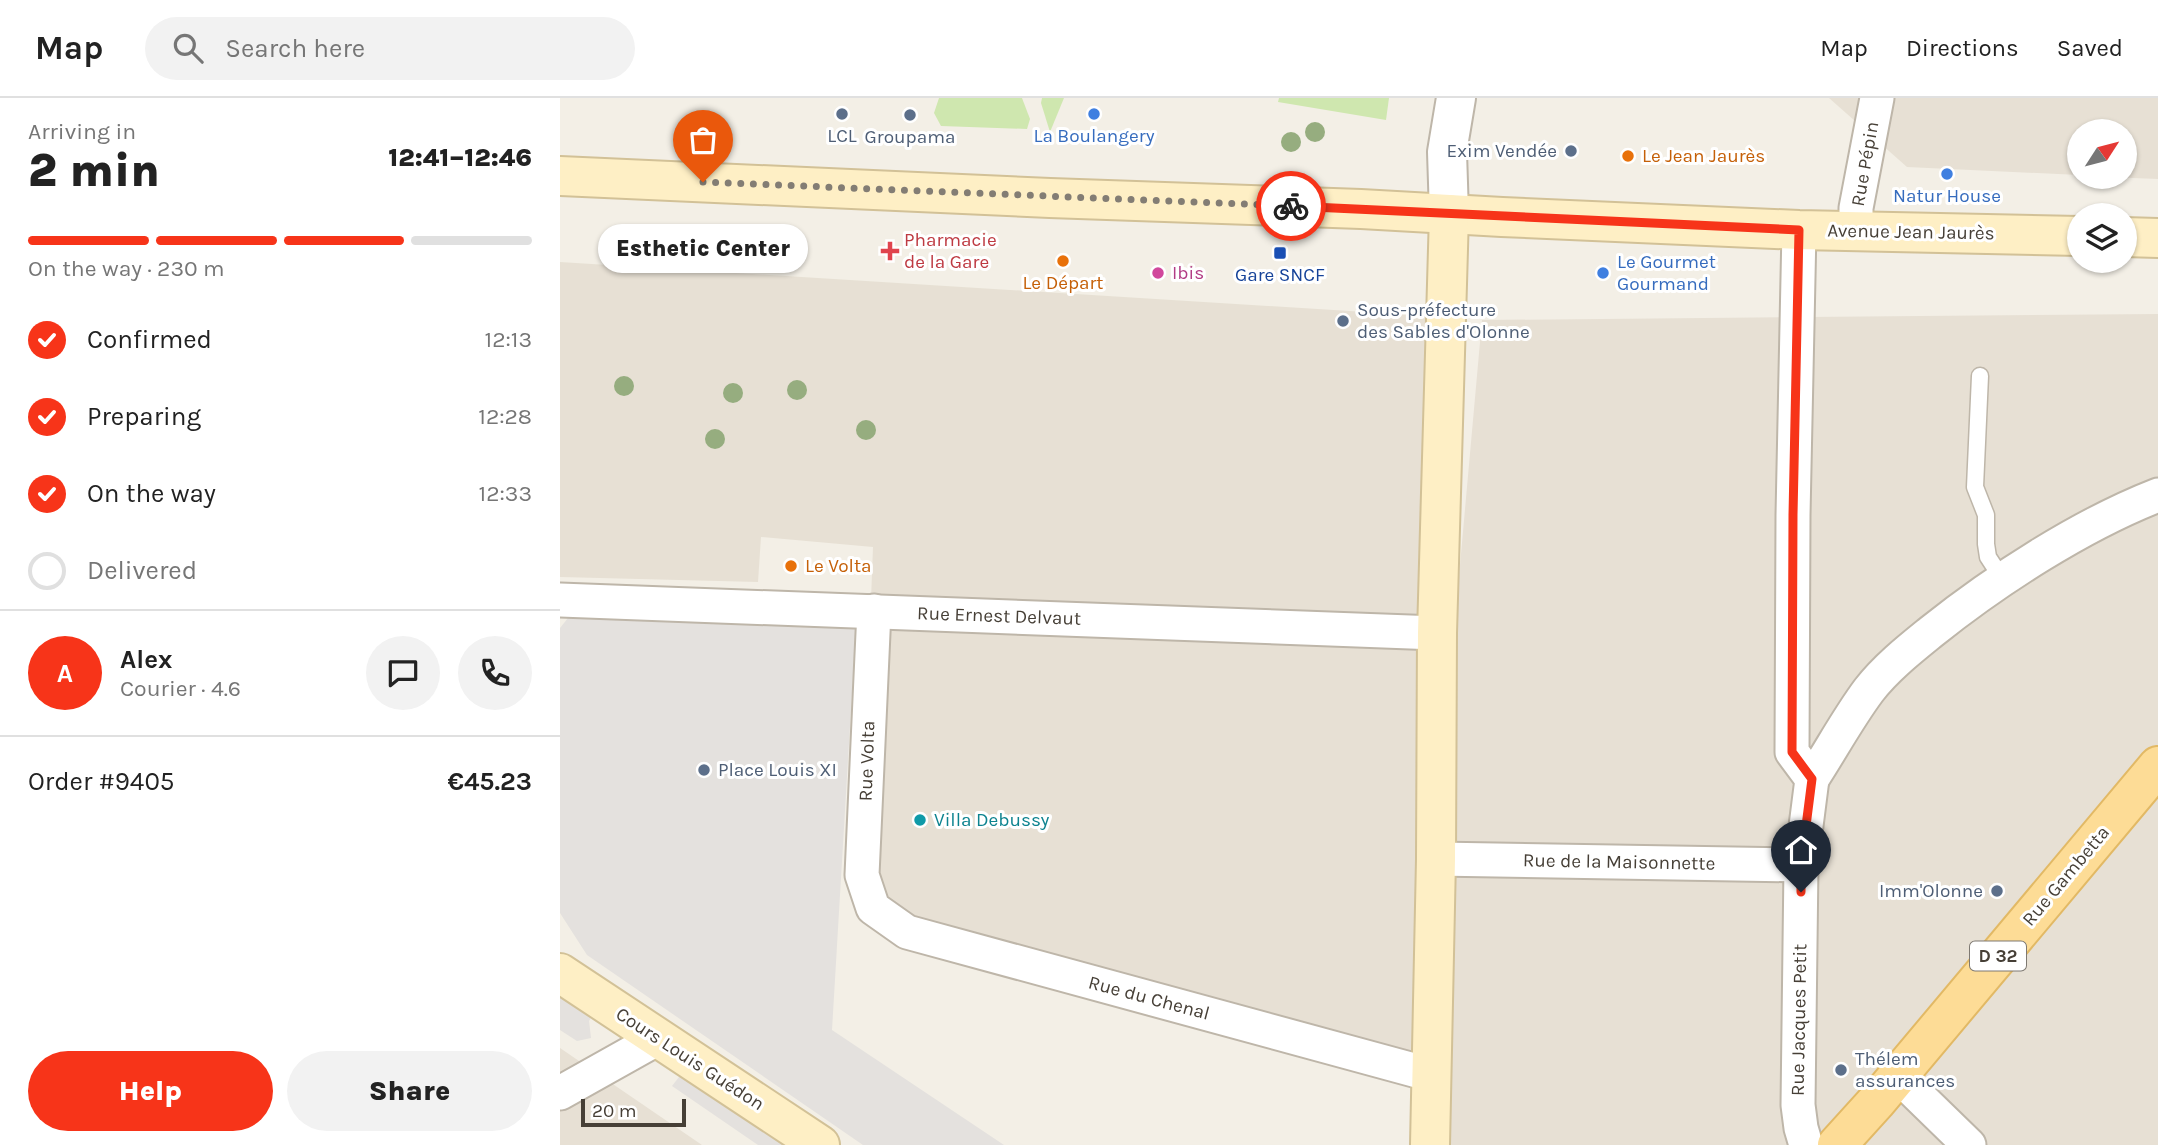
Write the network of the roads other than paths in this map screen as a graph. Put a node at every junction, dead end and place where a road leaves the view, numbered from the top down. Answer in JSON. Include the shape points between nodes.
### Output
{"nodes":[{"id":1,"x":1456,"y":98,"type":"edge"},
{"id":2,"x":1877,"y":98,"type":"edge"},
{"id":3,"x":560,"y":176,"type":"edge"},
{"id":4,"x":1449,"y":214,"type":"junction"},
{"id":5,"x":1799,"y":230,"type":"junction"},
{"id":6,"x":1856,"y":230,"type":"junction"},
{"id":7,"x":2067,"y":236,"type":"edge"},
{"id":8,"x":2137,"y":237,"type":"edge"},
{"id":9,"x":2158,"y":238,"type":"edge"},
{"id":10,"x":1980,"y":376,"type":"dead end"},
{"id":11,"x":2158,"y":495,"type":"edge"},
{"id":12,"x":2003,"y":580,"type":"junction"},
{"id":13,"x":560,"y":600,"type":"edge"},
{"id":14,"x":874,"y":611,"type":"junction"},
{"id":15,"x":1437,"y":633,"type":"junction"},
{"id":16,"x":2158,"y":765,"type":"edge"},
{"id":17,"x":1812,"y":779,"type":"junction"},
{"id":18,"x":1436,"y":859,"type":"junction"},
{"id":19,"x":1801,"y":865,"type":"junction"},
{"id":20,"x":873,"y":908,"type":"joint"},
{"id":21,"x":560,"y":972,"type":"edge"},
{"id":22,"x":660,"y":1037,"type":"junction"},
{"id":23,"x":1432,"y":1074,"type":"junction"},
{"id":24,"x":1898,"y":1076,"type":"junction"},
{"id":25,"x":560,"y":1093,"type":"edge"},
{"id":26,"x":820,"y":1145,"type":"edge"},
{"id":27,"x":1430,"y":1145,"type":"edge"},
{"id":28,"x":1806,"y":1145,"type":"edge"},
{"id":29,"x":1837,"y":1145,"type":"edge"},
{"id":30,"x":1969,"y":1145,"type":"edge"}],
"edges":[{"from":1,"to":4,"type":"street","via":[[1447,152]]},
{"from":2,"to":6,"type":"street","name":"Rue Pépin"},
{"from":3,"to":4,"type":"main road","name":"Avenue Jean Jaurès"},
{"from":4,"to":5,"type":"main road","name":"Avenue Jean Jaurès"},
{"from":4,"to":15,"type":"main road"},
{"from":5,"to":6,"type":"main road","name":"Avenue Jean Jaurès"},
{"from":5,"to":17,"type":"street","via":[[1792,752]]},
{"from":6,"to":7,"type":"main road","name":"Avenue Jean Jaurès"},
{"from":8,"to":9,"type":"main road"},
{"from":10,"to":12,"type":"lane","via":[[1975,487],[1986,515],[1988,557]]},
{"from":11,"to":12,"type":"street","via":[[2116,513]]},
{"from":12,"to":17,"type":"street","via":[[1908,651],[1870,688]]},
{"from":13,"to":14,"type":"street","name":"Rue Ernest Delvaut"},
{"from":14,"to":15,"type":"street","name":"Rue Ernest Delvaut"},
{"from":14,"to":20,"type":"street","name":"Rue Volta","via":[[862,875]]},
{"from":15,"to":18,"type":"main road"},
{"from":16,"to":24,"type":"main road","name":"Rue Gambetta","number":"D 32"},
{"from":17,"to":19,"type":"street","name":"Rue Jacques Petit"},
{"from":18,"to":19,"type":"street","name":"Rue de la Maisonnette"},
{"from":18,"to":23,"type":"main road"},
{"from":19,"to":28,"type":"street","name":"Rue Jacques Petit","via":[[1798,1105]]},
{"from":20,"to":23,"type":"street","name":"Rue du Chenal","via":[[908,932]]},
{"from":21,"to":22,"type":"main road","name":"Cours Louis Guédon"},
{"from":22,"to":25,"type":"street"},
{"from":22,"to":26,"type":"main road","name":"Cours Louis Guédon"},
{"from":23,"to":27,"type":"main road"},
{"from":24,"to":29,"type":"main road","name":"Rue Gambetta","number":"D 32"},
{"from":24,"to":30,"type":"street"}]}
